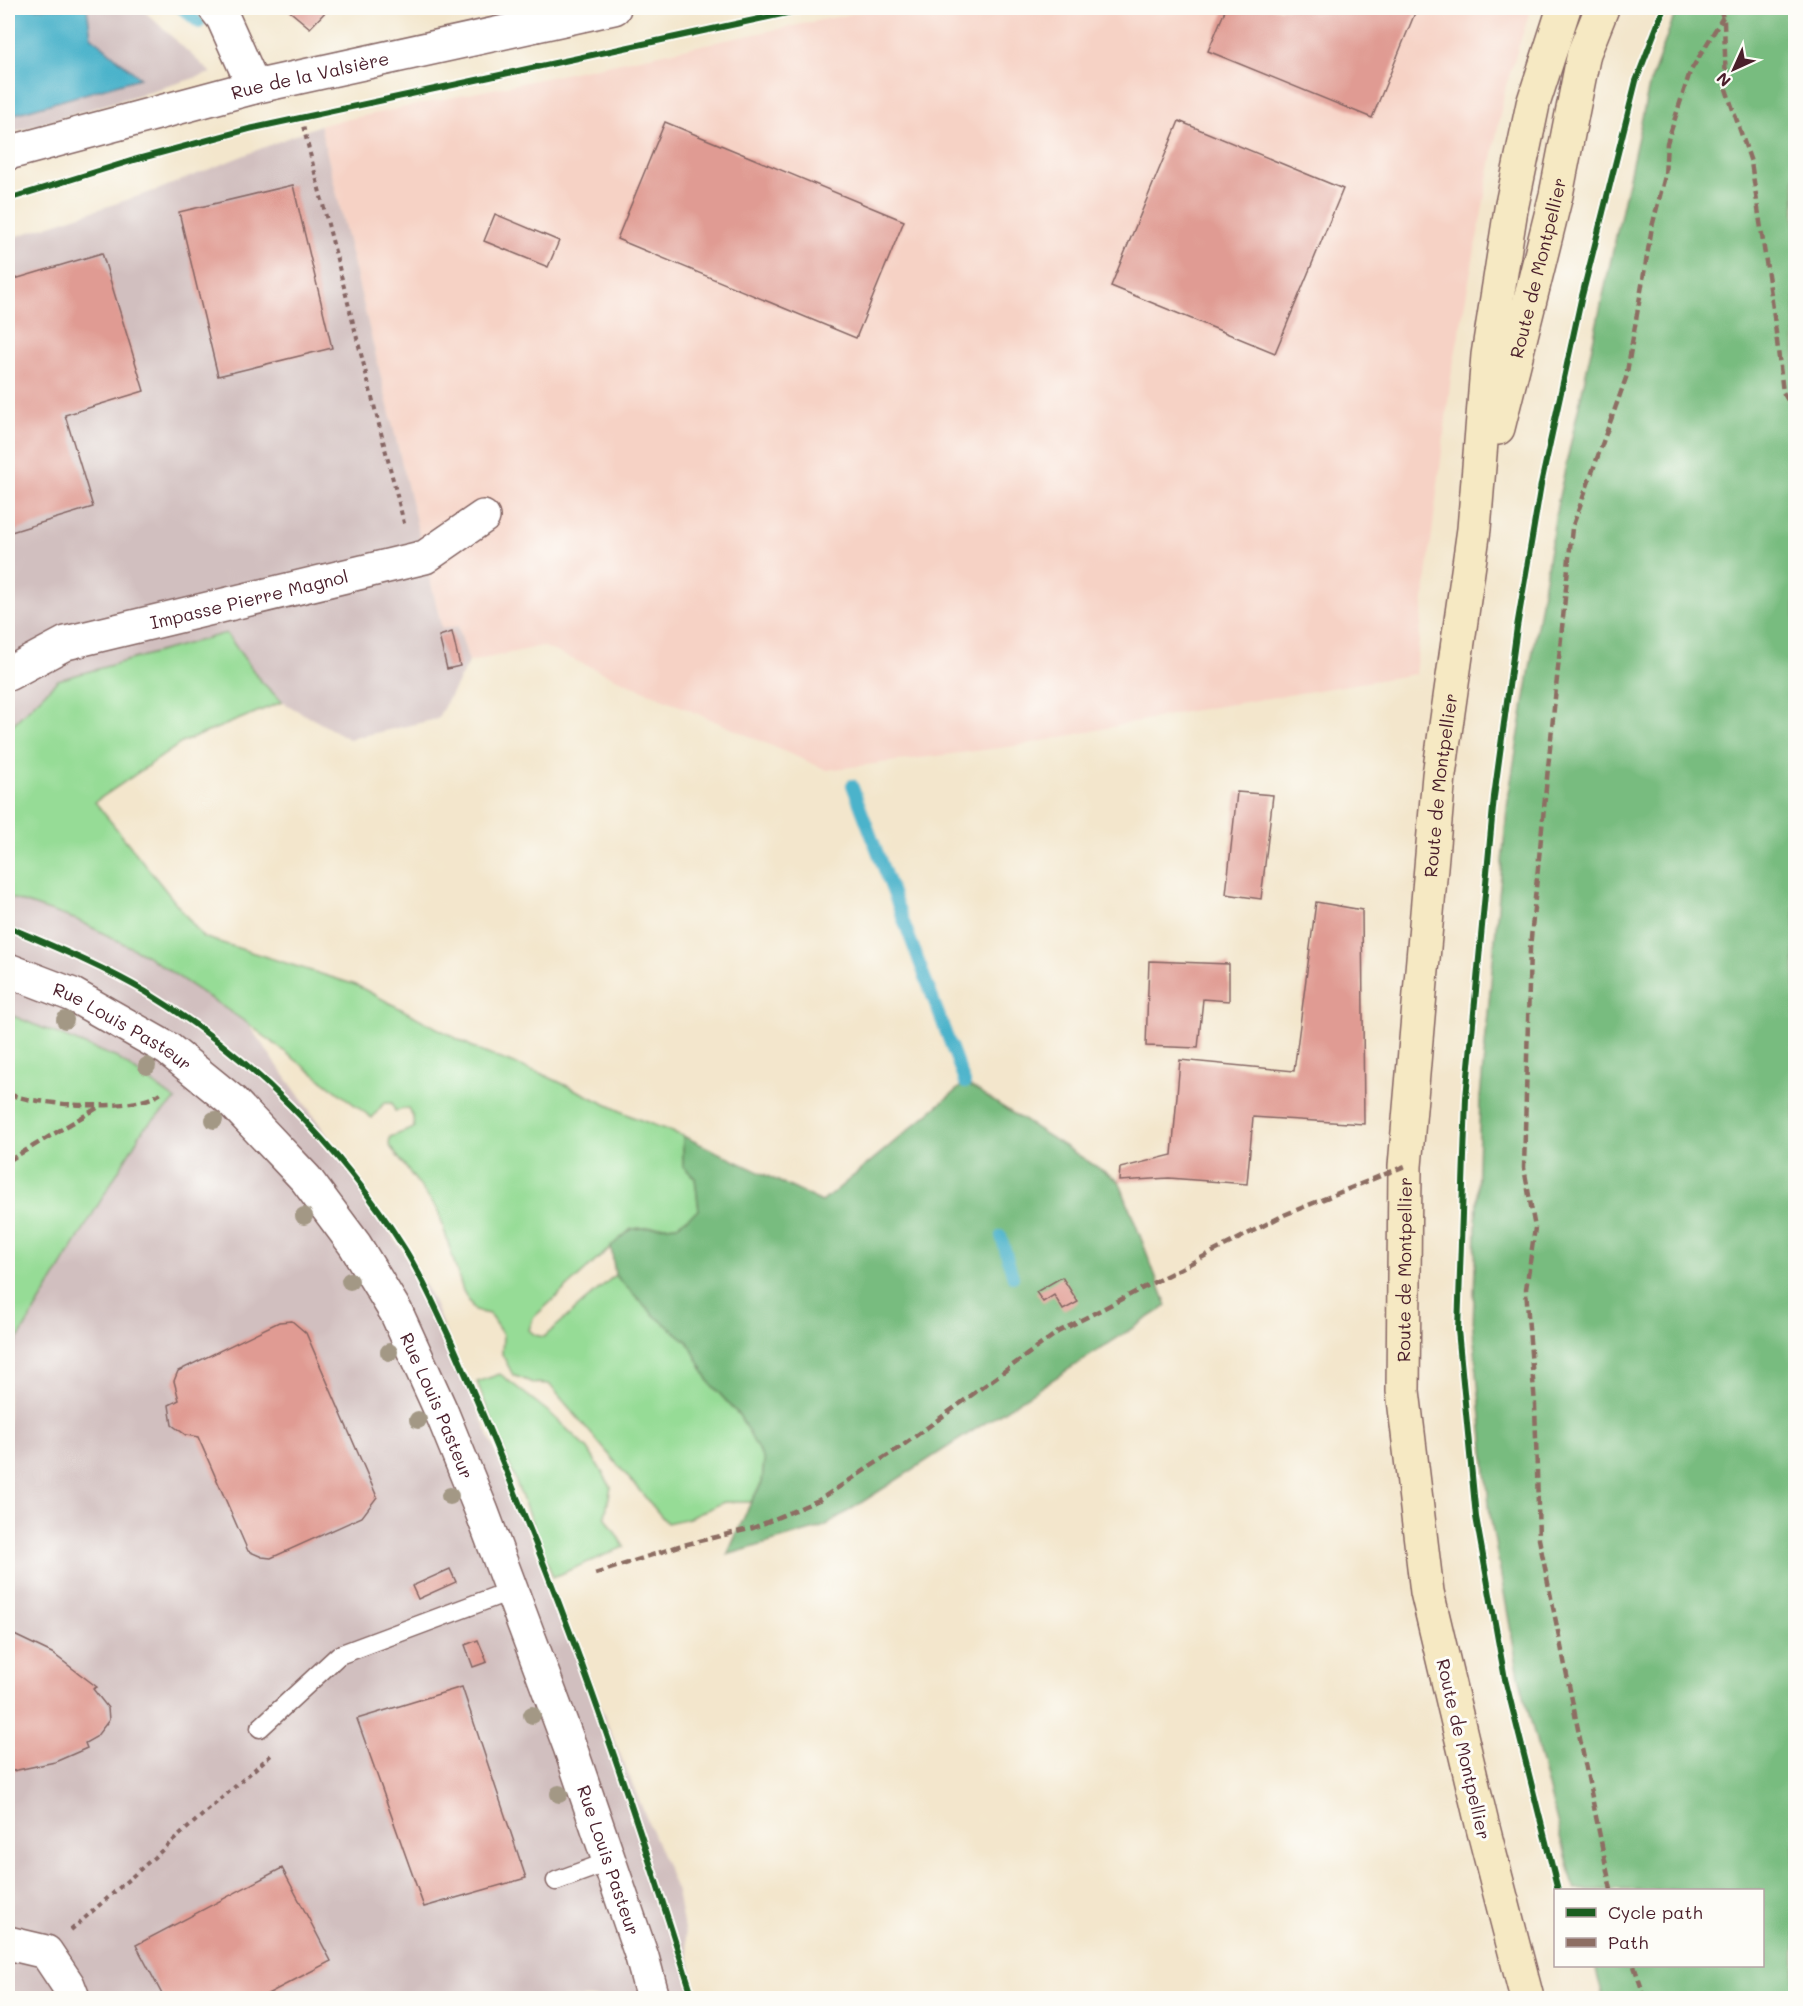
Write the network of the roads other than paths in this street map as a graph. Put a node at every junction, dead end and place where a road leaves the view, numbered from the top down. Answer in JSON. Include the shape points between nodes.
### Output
{"nodes":[{"id":1,"x":215,"y":8,"type":"edge"},
{"id":2,"x":614,"y":8,"type":"edge"},
{"id":3,"x":1563,"y":8,"type":"edge"},
{"id":4,"x":1602,"y":8,"type":"edge"},
{"id":5,"x":254,"y":87,"type":"junction"},
{"id":6,"x":8,"y":153,"type":"edge"},
{"id":7,"x":483,"y":517,"type":"dead end"},
{"id":8,"x":1474,"y":529,"type":"junction"},
{"id":9,"x":8,"y":674,"type":"edge"},
{"id":10,"x":8,"y":970,"type":"edge"},
{"id":11,"x":510,"y":1591,"type":"junction"},
{"id":12,"x":260,"y":1728,"type":"dead end"},
{"id":13,"x":608,"y":1862,"type":"junction"},
{"id":14,"x":556,"y":1881,"type":"dead end"},
{"id":15,"x":8,"y":1943,"type":"edge"},
{"id":16,"x":73,"y":1998,"type":"edge"},
{"id":17,"x":653,"y":1998,"type":"edge"},
{"id":18,"x":1527,"y":1998,"type":"edge"}],
"edges":[{"from":1,"to":5,"type":"street"},
{"from":2,"to":5,"type":"street","name":"Rue de la Valsière"},
{"from":3,"to":8,"type":"main road","name":"Route de Montpellier","via":[[1533,104],[1511,209],[1488,355]]},
{"from":4,"to":8,"type":"main road","name":"Route de Montpellier","via":[[1584,53],[1556,195]]},
{"from":5,"to":6,"type":"street","name":"Rue de la Valsière"},
{"from":7,"to":9,"type":"street","name":"Impasse Pierre Magnol","via":[[425,557],[66,643]]},
{"from":8,"to":18,"type":"main road","name":"Route de Montpellier","via":[[1439,775],[1405,1166],[1403,1391],[1427,1592]]},
{"from":10,"to":11,"type":"street","name":"Rue Louis Pasteur","via":[[73,996],[168,1049],[232,1101],[306,1179],[355,1245],[396,1312],[441,1411]]},
{"from":11,"to":12,"type":"lane","via":[[339,1654]]},
{"from":11,"to":13,"type":"street","name":"Rue Louis Pasteur","via":[[570,1747]]},
{"from":13,"to":14,"type":"lane"},
{"from":13,"to":17,"type":"street","name":"Rue Louis Pasteur"},
{"from":15,"to":16,"type":"street","via":[[46,1952]]}]}
